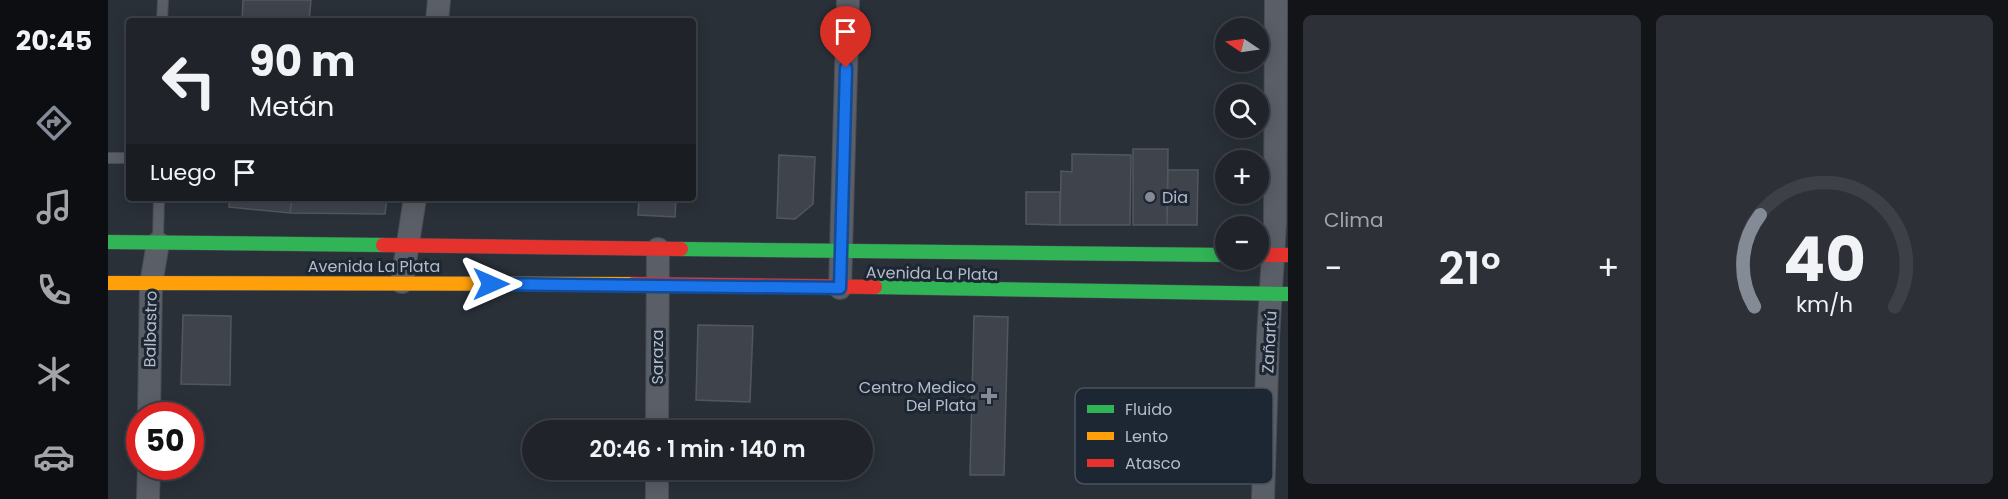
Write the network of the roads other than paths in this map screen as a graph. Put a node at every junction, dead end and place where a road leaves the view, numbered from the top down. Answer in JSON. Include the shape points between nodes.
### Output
{"nodes":[{"id":1,"x":163,"y":0,"type":"edge"},
{"id":2,"x":439,"y":0,"type":"edge"},
{"id":3,"x":848,"y":0,"type":"edge"},
{"id":4,"x":1276,"y":0,"type":"edge"},
{"id":5,"x":162,"y":18,"type":"edge"},
{"id":6,"x":437,"y":18,"type":"edge"},
{"id":7,"x":108,"y":158,"type":"edge"},
{"id":8,"x":126,"y":158,"type":"edge"},
{"id":9,"x":159,"y":201,"type":"edge"},
{"id":10,"x":415,"y":201,"type":"edge"},
{"id":11,"x":108,"y":242,"type":"edge"},
{"id":12,"x":158,"y":243,"type":"junction"},
{"id":13,"x":409,"y":247,"type":"junction"},
{"id":14,"x":658,"y":249,"type":"junction"},
{"id":15,"x":842,"y":251,"type":"junction"},
{"id":16,"x":1215,"y":255,"type":"edge"},
{"id":17,"x":1273,"y":255,"type":"edge"},
{"id":18,"x":402,"y":282,"type":"junction"},
{"id":19,"x":108,"y":283,"type":"edge"},
{"id":20,"x":151,"y":284,"type":"junction"},
{"id":21,"x":657,"y":284,"type":"junction"},
{"id":22,"x":840,"y":288,"type":"junction"},
{"id":23,"x":1280,"y":294,"type":"edge"},
{"id":24,"x":1266,"y":388,"type":"edge"},
{"id":25,"x":149,"y":402,"type":"edge"},
{"id":26,"x":657,"y":420,"type":"edge"},
{"id":27,"x":149,"y":480,"type":"edge"},
{"id":28,"x":657,"y":480,"type":"edge"},
{"id":29,"x":1263,"y":484,"type":"edge"},
{"id":30,"x":148,"y":499,"type":"edge"},
{"id":31,"x":657,"y":499,"type":"edge"},
{"id":32,"x":1263,"y":499,"type":"edge"}],
"edges":[{"from":1,"to":5,"type":"lane"},
{"from":2,"to":6,"type":"street"},
{"from":3,"to":15,"type":"street"},
{"from":4,"to":17,"type":"street","name":"Zañartú"},
{"from":7,"to":8,"type":"lane"},
{"from":9,"to":12,"type":"lane"},
{"from":10,"to":13,"type":"street"},
{"from":11,"to":12,"type":"main road","name":"Avenida La Plata"},
{"from":12,"to":13,"type":"main road","name":"Avenida La Plata"},
{"from":12,"to":20,"type":"street","name":"Balbastro"},
{"from":13,"to":14,"type":"main road","name":"Avenida La Plata"},
{"from":13,"to":18,"type":"street"},
{"from":14,"to":15,"type":"main road","name":"Avenida La Plata"},
{"from":14,"to":21,"type":"street","name":"Saraza"},
{"from":15,"to":16,"type":"main road","name":"Avenida La Plata"},
{"from":15,"to":22,"type":"street"},
{"from":17,"to":23,"type":"street","name":"Zañartú"},
{"from":18,"to":20,"type":"main road","name":"Avenida La Plata"},
{"from":18,"to":21,"type":"main road","name":"Avenida La Plata"},
{"from":19,"to":20,"type":"main road","name":"Avenida La Plata"},
{"from":20,"to":25,"type":"street","name":"Balbastro"},
{"from":21,"to":22,"type":"main road","name":"Avenida La Plata"},
{"from":21,"to":26,"type":"street","name":"Saraza"},
{"from":22,"to":23,"type":"main road","name":"Avenida La Plata"},
{"from":23,"to":24,"type":"street","name":"Zañartú","via":[[1268,338]]},
{"from":27,"to":30,"type":"street"},
{"from":28,"to":31,"type":"street"},
{"from":29,"to":32,"type":"street","name":"Zañartú"}]}
